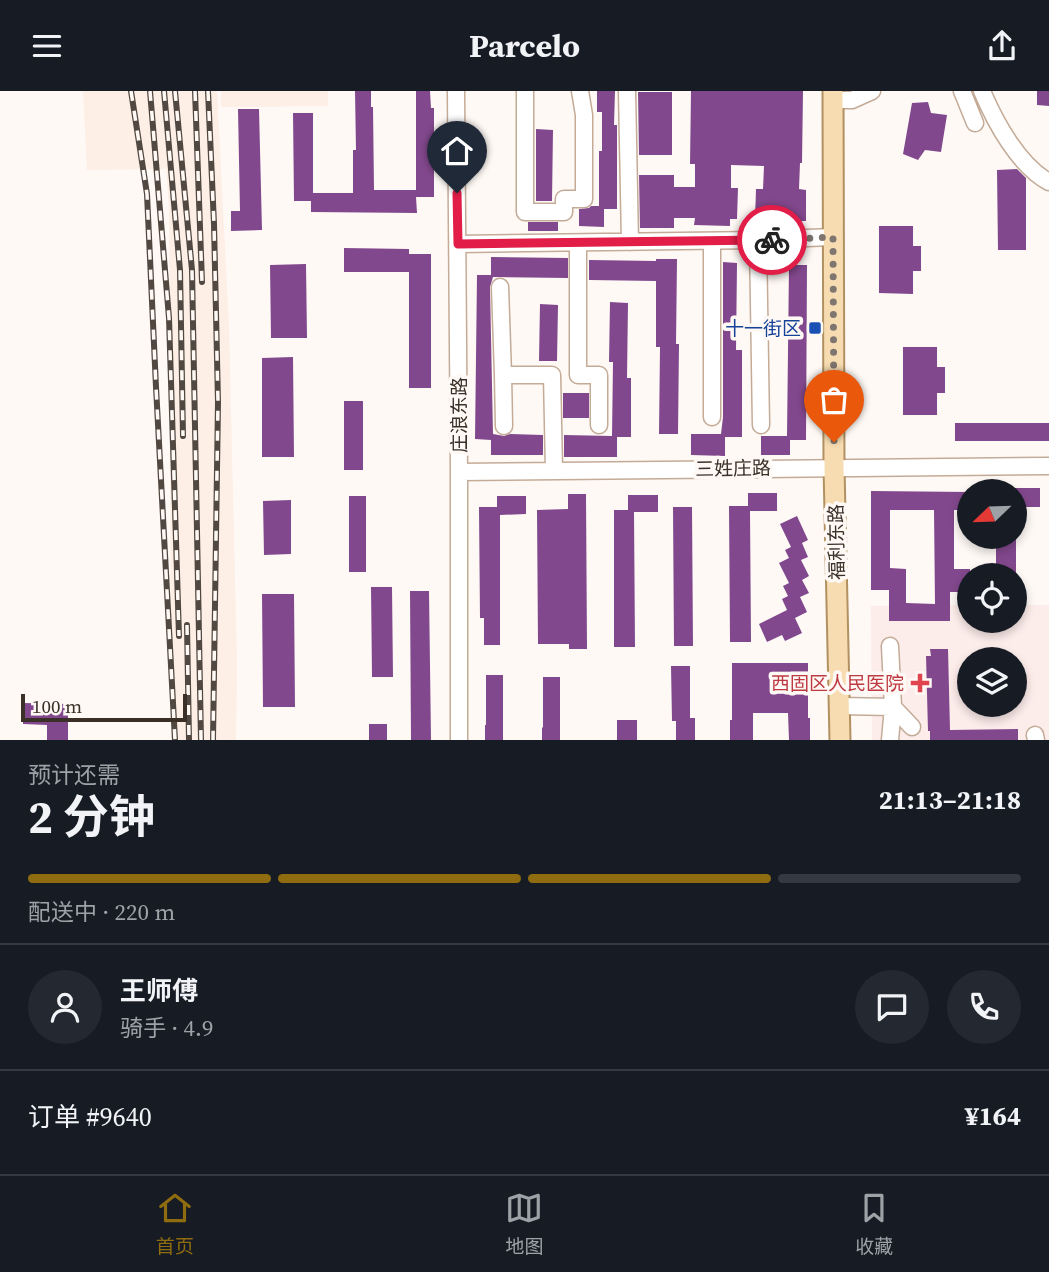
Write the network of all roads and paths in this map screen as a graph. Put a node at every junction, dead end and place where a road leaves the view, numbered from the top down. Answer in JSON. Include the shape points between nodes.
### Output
{"nodes":[{"id":1,"x":456,"y":91,"type":"edge"},
{"id":2,"x":525,"y":91,"type":"edge"},
{"id":3,"x":580,"y":91,"type":"edge"},
{"id":4,"x":627,"y":91,"type":"edge"},
{"id":5,"x":872,"y":91,"type":"edge"},
{"id":6,"x":962,"y":91,"type":"edge"},
{"id":7,"x":982,"y":91,"type":"edge"},
{"id":8,"x":833,"y":95,"type":"edge"},
{"id":9,"x":975,"y":123,"type":"dead end"},
{"id":10,"x":1049,"y":182,"type":"edge"},
{"id":11,"x":833,"y":237,"type":"junction"},
{"id":12,"x":758,"y":240,"type":"junction"},
{"id":13,"x":712,"y":241,"type":"junction"},
{"id":14,"x":630,"y":242,"type":"junction"},
{"id":15,"x":578,"y":243,"type":"junction"},
{"id":16,"x":458,"y":244,"type":"junction"},
{"id":17,"x":500,"y":287,"type":"dead end"},
{"id":18,"x":503,"y":375,"type":"junction"},
{"id":19,"x":552,"y":375,"type":"junction"},
{"id":20,"x":578,"y":375,"type":"junction"},
{"id":21,"x":712,"y":417,"type":"dead end"},
{"id":22,"x":599,"y":425,"type":"dead end"},
{"id":23,"x":761,"y":425,"type":"dead end"},
{"id":24,"x":504,"y":426,"type":"dead end"},
{"id":25,"x":1049,"y":466,"type":"edge"},
{"id":26,"x":834,"y":467,"type":"junction"},
{"id":27,"x":554,"y":470,"type":"junction"},
{"id":28,"x":459,"y":472,"type":"junction"},
{"id":29,"x":890,"y":646,"type":"dead end"},
{"id":30,"x":840,"y":706,"type":"junction"},
{"id":31,"x":893,"y":707,"type":"junction"},
{"id":32,"x":912,"y":727,"type":"dead end"},
{"id":33,"x":459,"y":740,"type":"edge"},
{"id":34,"x":840,"y":740,"type":"edge"},
{"id":35,"x":890,"y":740,"type":"edge"}],
"edges":[{"from":1,"to":16,"type":"street","name":"庄浪东路"},
{"from":2,"to":3,"type":"street","via":[[525,212],[564,212],[564,199],[584,199]]},
{"from":4,"to":14,"type":"street"},
{"from":5,"to":8,"type":"street","via":[[852,100]]},
{"from":6,"to":9,"type":"street"},
{"from":7,"to":10,"type":"street","via":[[1019,155]]},
{"from":8,"to":11,"type":"main road","name":"福利东路"},
{"from":11,"to":12,"type":"street"},
{"from":11,"to":26,"type":"main road","name":"福利东路"},
{"from":12,"to":13,"type":"street"},
{"from":12,"to":23,"type":"street"},
{"from":13,"to":14,"type":"street"},
{"from":13,"to":21,"type":"street"},
{"from":14,"to":15,"type":"street"},
{"from":15,"to":16,"type":"street"},
{"from":15,"to":20,"type":"street"},
{"from":16,"to":28,"type":"street","name":"庄浪东路"},
{"from":17,"to":18,"type":"street"},
{"from":18,"to":19,"type":"street"},
{"from":18,"to":24,"type":"street"},
{"from":19,"to":20,"type":"street"},
{"from":19,"to":27,"type":"street"},
{"from":20,"to":22,"type":"street","via":[[599,375]]},
{"from":25,"to":26,"type":"street","name":"三姓庄路"},
{"from":26,"to":27,"type":"street","name":"三姓庄路"},
{"from":26,"to":30,"type":"main road","name":"福利东路"},
{"from":27,"to":28,"type":"street","name":"三姓庄路"},
{"from":28,"to":33,"type":"street","name":"庄浪东路"},
{"from":29,"to":31,"type":"street"},
{"from":30,"to":31,"type":"street"},
{"from":30,"to":34,"type":"main road","name":"福利东路"},
{"from":31,"to":32,"type":"street"},
{"from":31,"to":35,"type":"street"}]}
